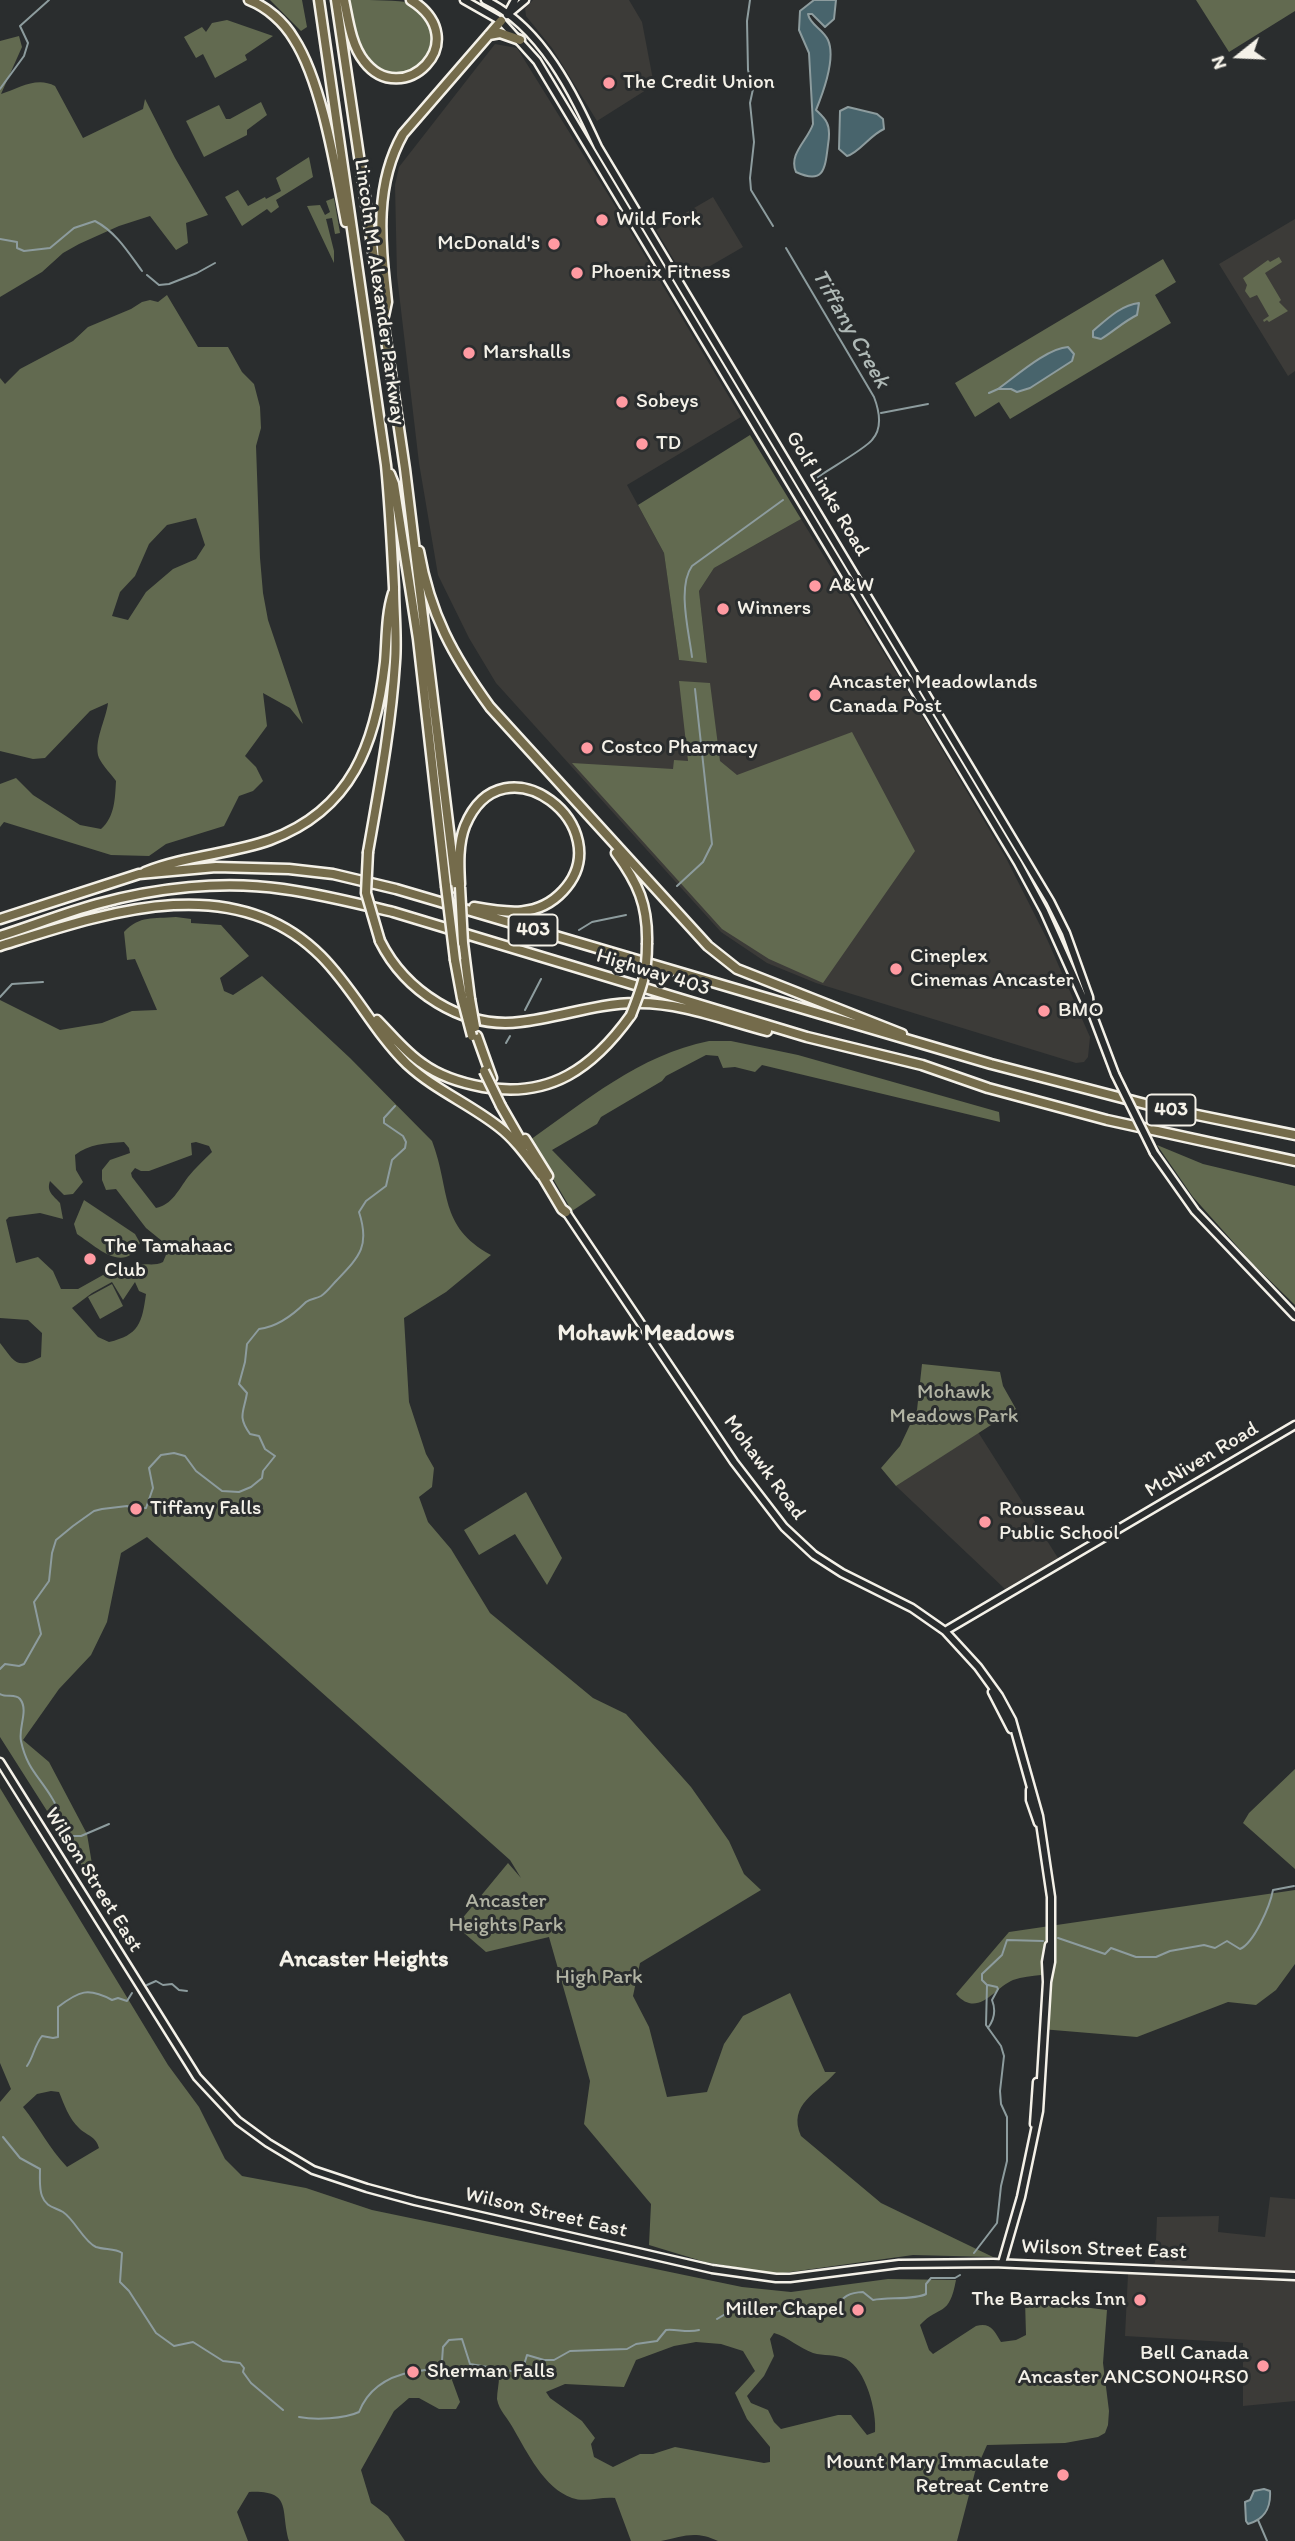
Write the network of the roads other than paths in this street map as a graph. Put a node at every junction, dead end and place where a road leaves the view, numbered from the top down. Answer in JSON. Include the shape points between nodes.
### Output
{"nodes":[{"id":1,"x":249,"y":0,"type":"edge"},
{"id":2,"x":319,"y":0,"type":"edge"},
{"id":3,"x":336,"y":0,"type":"edge"},
{"id":4,"x":344,"y":0,"type":"edge"},
{"id":5,"x":411,"y":0,"type":"edge"},
{"id":6,"x":464,"y":0,"type":"edge"},
{"id":7,"x":485,"y":0,"type":"edge"},
{"id":8,"x":515,"y":0,"type":"edge"},
{"id":9,"x":524,"y":0,"type":"edge"},
{"id":10,"x":508,"y":13,"type":"junction"},
{"id":11,"x":501,"y":21,"type":"junction"},
{"id":12,"x":489,"y":35,"type":"junction"},
{"id":13,"x":520,"y":40,"type":"junction"},
{"id":14,"x":354,"y":245,"type":"junction"},
{"id":15,"x":383,"y":322,"type":"junction"},
{"id":16,"x":386,"y":465,"type":"junction"},
{"id":17,"x":405,"y":469,"type":"junction"},
{"id":18,"x":394,"y":590,"type":"junction"},
{"id":19,"x":923,"y":702,"type":"junction"},
{"id":20,"x":934,"y":707,"type":"junction"},
{"id":21,"x":957,"y":761,"type":"junction"},
{"id":22,"x":972,"y":770,"type":"junction"},
{"id":23,"x":601,"y":829,"type":"junction"},
{"id":24,"x":139,"y":874,"type":"junction"},
{"id":25,"x":458,"y":888,"type":"junction"},
{"id":26,"x":452,"y":905,"type":"junction"},
{"id":27,"x":0,"y":919,"type":"edge"},
{"id":28,"x":0,"y":936,"type":"edge"},
{"id":29,"x":0,"y":946,"type":"edge"},
{"id":30,"x":357,"y":998,"type":"junction"},
{"id":31,"x":466,"y":998,"type":"junction"},
{"id":32,"x":1090,"y":1008,"type":"junction"},
{"id":33,"x":475,"y":1036,"type":"junction"},
{"id":34,"x":807,"y":1037,"type":"junction"},
{"id":35,"x":920,"y":1041,"type":"junction"},
{"id":36,"x":503,"y":1106,"type":"junction"},
{"id":37,"x":1295,"y":1135,"type":"edge"},
{"id":38,"x":1295,"y":1161,"type":"edge"},
{"id":39,"x":541,"y":1175,"type":"junction"},
{"id":40,"x":566,"y":1212,"type":"junction"},
{"id":41,"x":1295,"y":1316,"type":"edge"},
{"id":42,"x":1295,"y":1425,"type":"edge"},
{"id":43,"x":945,"y":1631,"type":"junction"},
{"id":44,"x":0,"y":1762,"type":"edge"},
{"id":45,"x":1002,"y":2263,"type":"junction"},
{"id":46,"x":1295,"y":2276,"type":"edge"}],
"edges":[{"from":1,"to":14,"type":"highway","via":[[271,13],[303,54]]},
{"from":2,"to":14,"type":"highway","name":"Lincoln M. Alexander Parkway"},
{"from":3,"to":15,"type":"highway","name":"Lincoln M. Alexander Parkway"},
{"from":4,"to":5,"type":"highway","via":[[362,59],[373,71],[397,79],[425,67],[436,47],[435,25]]},
{"from":6,"to":11,"type":"main road"},
{"from":7,"to":10,"type":"main road"},
{"from":8,"to":10,"type":"main road"},
{"from":9,"to":10,"type":"main road"},
{"from":10,"to":11,"type":"main road"},
{"from":10,"to":20,"type":"main road","name":"Golf Links Road","via":[[551,61]]},
{"from":11,"to":12,"type":"highway"},
{"from":11,"to":13,"type":"main road","name":"Golf Links Road"},
{"from":12,"to":13,"type":"highway","via":[[500,33]]},
{"from":12,"to":15,"type":"highway","via":[[394,150],[381,210],[387,302]]},
{"from":13,"to":19,"type":"main road","name":"Golf Links Road"},
{"from":14,"to":16,"type":"highway","name":"Lincoln M. Alexander Parkway"},
{"from":15,"to":17,"type":"highway","name":"Lincoln M. Alexander Parkway"},
{"from":16,"to":18,"type":"highway","name":"Lincoln M. Alexander Parkway"},
{"from":16,"to":31,"type":"highway","bridge":true,"via":[[394,484],[418,639],[454,960]]},
{"from":17,"to":23,"type":"highway","via":[[429,596],[455,657],[490,707]]},
{"from":17,"to":25,"type":"highway"},
{"from":18,"to":24,"type":"highway","via":[[373,729],[355,773],[335,799],[284,835]]},
{"from":18,"to":34,"type":"highway","bridge":true,"via":[[395,661],[366,893],[380,941],[403,977],[429,998],[462,1014],[493,1021],[516,1023],[637,1003]]},
{"from":19,"to":20,"type":"main road"},
{"from":19,"to":21,"type":"main road","name":"Golf Links Road"},
{"from":20,"to":22,"type":"main road","name":"Golf Links Road"},
{"from":21,"to":22,"type":"main road"},
{"from":21,"to":32,"type":"main road","name":"Golf Links Road","via":[[1044,911]]},
{"from":22,"to":32,"type":"main road","name":"Golf Links Road","via":[[1050,901]]},
{"from":23,"to":30,"type":"highway","bridge":true,"via":[[642,897],[648,919],[646,971],[631,1015],[606,1048],[577,1071],[538,1088],[508,1091],[461,1083],[425,1066]]},
{"from":23,"to":35,"type":"highway","via":[[684,922],[737,969]]},
{"from":24,"to":26,"type":"highway","name":"Highway 403","number":"403","via":[[216,867],[333,874]]},
{"from":24,"to":27,"type":"highway","name":"Highway 403","number":"403"},
{"from":25,"to":26,"type":"highway","via":[[464,828],[486,797],[524,788],[548,797],[569,817],[576,835],[576,869],[556,898],[519,913]]},
{"from":25,"to":31,"type":"highway","bridge":true},
{"from":26,"to":35,"type":"highway","name":"Highway 403","number":"403","via":[[904,1040]]},
{"from":28,"to":34,"type":"highway","name":"Highway 403","number":"403","via":[[96,904],[140,895],[223,886],[279,888],[393,912]]},
{"from":29,"to":30,"type":"highway","via":[[158,906],[226,906],[298,937],[320,954]]},
{"from":30,"to":39,"type":"highway","via":[[407,1064],[499,1127]]},
{"from":31,"to":33,"type":"highway","bridge":true},
{"from":32,"to":41,"type":"main road","name":"Golf Links Road","bridge":true,"via":[[1115,1074],[1154,1153],[1195,1211]]},
{"from":33,"to":36,"type":"highway","bridge":true},
{"from":33,"to":36,"type":"highway","bridge":true,"via":[[484,1071]]},
{"from":34,"to":38,"type":"highway","name":"Highway 403","number":"403","via":[[922,1065],[1107,1120]]},
{"from":35,"to":37,"type":"highway","name":"Highway 403","number":"403","via":[[1129,1100]]},
{"from":36,"to":39,"type":"highway"},
{"from":36,"to":40,"type":"highway"},
{"from":39,"to":40,"type":"highway"},
{"from":40,"to":43,"type":"main road","name":"Mohawk Road","via":[[734,1462],[784,1527],[814,1555]]},
{"from":42,"to":43,"type":"main road","name":"McNiven Road"},
{"from":43,"to":45,"type":"main road","name":"Mohawk Road","via":[[978,1667],[1012,1720],[1035,1798],[1049,1878],[1051,1962],[1039,2111]]},
{"from":44,"to":45,"type":"main road","name":"Wilson Street East","via":[[197,2077],[238,2121],[313,2170],[425,2203],[743,2274],[790,2278],[899,2264]]},
{"from":45,"to":46,"type":"main road","name":"Wilson Street East"}]}
